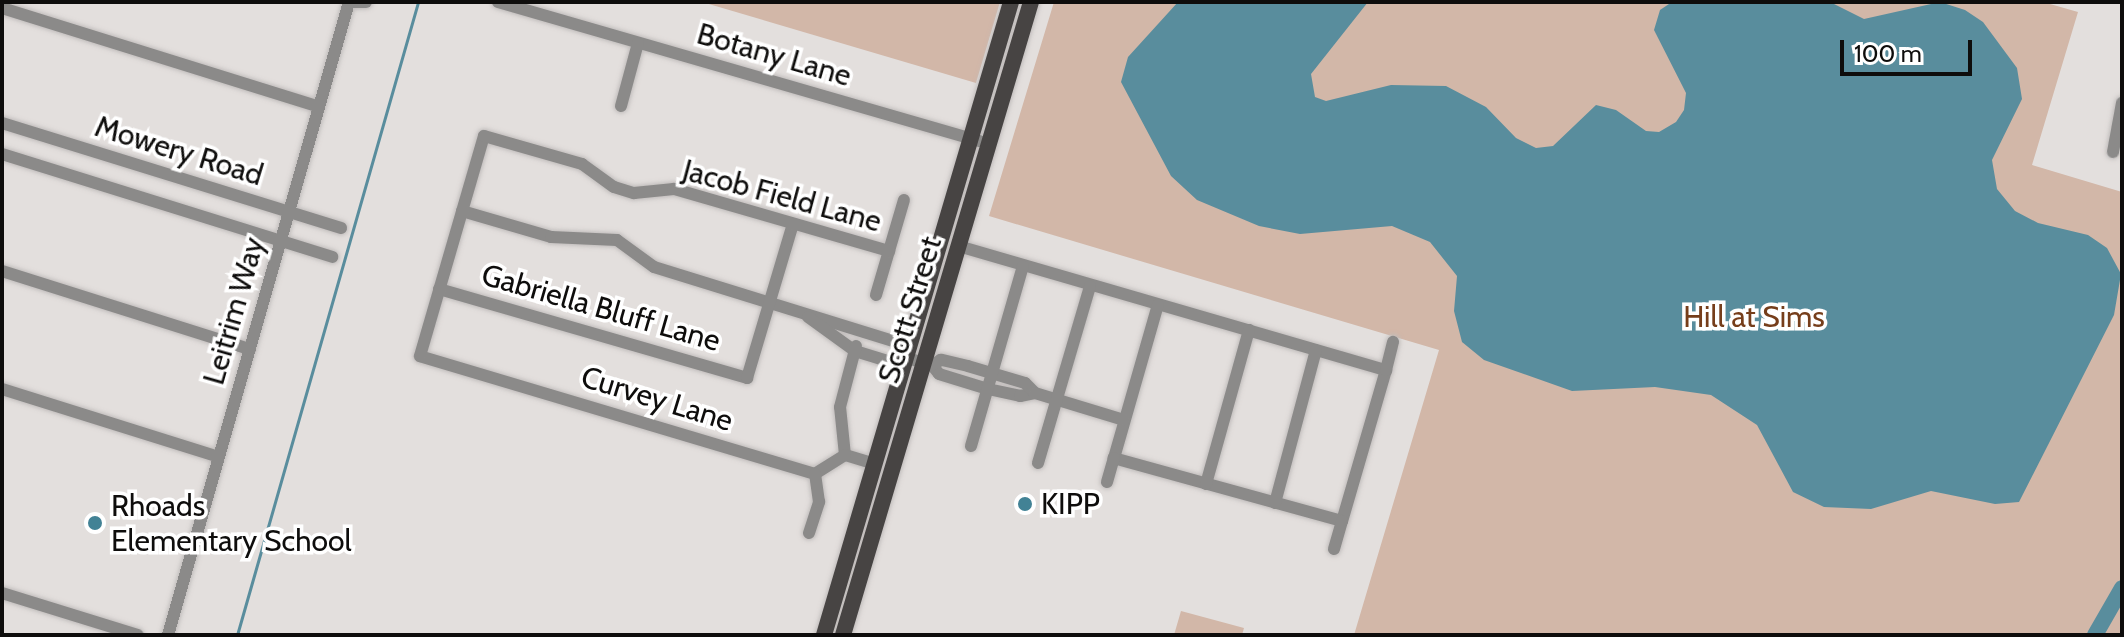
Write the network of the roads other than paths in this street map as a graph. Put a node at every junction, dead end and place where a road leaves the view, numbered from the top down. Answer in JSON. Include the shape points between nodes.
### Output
{"nodes":[{"id":1,"x":351,"y":2,"type":"edge"},
{"id":2,"x":366,"y":2,"type":"edge"},
{"id":3,"x":498,"y":2,"type":"edge"},
{"id":4,"x":1011,"y":2,"type":"edge"},
{"id":5,"x":1031,"y":2,"type":"edge"},
{"id":6,"x":2,"y":8,"type":"edge"},
{"id":7,"x":638,"y":43,"type":"junction"},
{"id":8,"x":2122,"y":103,"type":"edge"},
{"id":9,"x":621,"y":106,"type":"dead end"},
{"id":10,"x":319,"y":107,"type":"junction"},
{"id":11,"x":2,"y":123,"type":"edge"},
{"id":12,"x":971,"y":139,"type":"junction"},
{"id":13,"x":989,"y":144,"type":"junction"},
{"id":14,"x":2113,"y":152,"type":"dead end"},
{"id":15,"x":2,"y":154,"type":"edge"},
{"id":16,"x":904,"y":200,"type":"dead end"},
{"id":17,"x":462,"y":211,"type":"junction"},
{"id":18,"x":289,"y":213,"type":"junction"},
{"id":19,"x":793,"y":224,"type":"junction"},
{"id":20,"x":341,"y":228,"type":"dead end"},
{"id":21,"x":281,"y":241,"type":"junction"},
{"id":22,"x":958,"y":246,"type":"junction"},
{"id":23,"x":889,"y":251,"type":"junction"},
{"id":24,"x":332,"y":257,"type":"dead end"},
{"id":25,"x":1023,"y":266,"type":"junction"},
{"id":26,"x":2,"y":271,"type":"edge"},
{"id":27,"x":1090,"y":286,"type":"junction"},
{"id":28,"x":439,"y":289,"type":"junction"},
{"id":29,"x":876,"y":295,"type":"dead end"},
{"id":30,"x":771,"y":301,"type":"junction"},
{"id":31,"x":1158,"y":305,"type":"junction"},
{"id":32,"x":803,"y":313,"type":"junction"},
{"id":33,"x":1249,"y":330,"type":"junction"},
{"id":34,"x":858,"y":331,"type":"junction"},
{"id":35,"x":1393,"y":342,"type":"dead end"},
{"id":36,"x":250,"y":349,"type":"junction"},
{"id":37,"x":1316,"y":350,"type":"junction"},
{"id":38,"x":855,"y":351,"type":"junction"},
{"id":39,"x":921,"y":362,"type":"junction"},
{"id":40,"x":968,"y":366,"type":"junction"},
{"id":41,"x":1386,"y":370,"type":"junction"},
{"id":42,"x":992,"y":373,"type":"junction"},
{"id":43,"x":964,"y":382,"type":"junction"},
{"id":44,"x":2,"y":389,"type":"edge"},
{"id":45,"x":988,"y":389,"type":"junction"},
{"id":46,"x":1035,"y":393,"type":"junction"},
{"id":47,"x":1057,"y":399,"type":"junction"},
{"id":48,"x":1124,"y":420,"type":"junction"},
{"id":49,"x":971,"y":446,"type":"dead end"},
{"id":50,"x":845,"y":455,"type":"junction"},
{"id":51,"x":219,"y":457,"type":"junction"},
{"id":52,"x":1114,"y":458,"type":"junction"},
{"id":53,"x":1038,"y":463,"type":"dead end"},
{"id":54,"x":875,"y":464,"type":"junction"},
{"id":55,"x":815,"y":474,"type":"junction"},
{"id":56,"x":1107,"y":482,"type":"dead end"},
{"id":57,"x":1206,"y":484,"type":"junction"},
{"id":58,"x":1275,"y":503,"type":"junction"},
{"id":59,"x":1342,"y":521,"type":"junction"},
{"id":60,"x":809,"y":533,"type":"dead end"},
{"id":61,"x":850,"y":547,"type":"junction"},
{"id":62,"x":1334,"y":549,"type":"dead end"},
{"id":63,"x":867,"y":552,"type":"junction"},
{"id":64,"x":2,"y":593,"type":"edge"},
{"id":65,"x":138,"y":635,"type":"edge"},
{"id":66,"x":168,"y":635,"type":"edge"},
{"id":67,"x":824,"y":635,"type":"edge"},
{"id":68,"x":843,"y":635,"type":"edge"}],
"edges":[{"from":1,"to":2,"type":"street"},
{"from":1,"to":10,"type":"street","name":"Leitrim Way"},
{"from":3,"to":7,"type":"street","name":"Botany Lane"},
{"from":4,"to":12,"type":"main road","name":"Scott Street"},
{"from":5,"to":13,"type":"main road","name":"Scott Street"},
{"from":6,"to":10,"type":"street"},
{"from":7,"to":9,"type":"street"},
{"from":7,"to":12,"type":"street","name":"Botany Lane"},
{"from":8,"to":14,"type":"street"},
{"from":10,"to":18,"type":"street","name":"Leitrim Way"},
{"from":11,"to":18,"type":"street","name":"Mowery Road"},
{"from":12,"to":13,"type":"street","name":"Botany Lane"},
{"from":12,"to":39,"type":"main road","name":"Scott Street"},
{"from":13,"to":22,"type":"main road","name":"Scott Street"},
{"from":15,"to":21,"type":"street","name":"Mowery Road"},
{"from":16,"to":23,"type":"street"},
{"from":17,"to":19,"type":"street","name":"Jacob Field Lane","via":[[484,136],[582,164],[614,187],[634,193],[674,189]]},
{"from":17,"to":28,"type":"street"},
{"from":17,"to":30,"type":"street","via":[[551,237],[609,237],[654,267]]},
{"from":18,"to":20,"type":"street","name":"Mowery Road"},
{"from":18,"to":21,"type":"street","name":"Leitrim Way"},
{"from":19,"to":23,"type":"street","name":"Jacob Field Lane"},
{"from":19,"to":30,"type":"street"},
{"from":21,"to":24,"type":"street","name":"Mowery Road"},
{"from":21,"to":36,"type":"street","name":"Leitrim Way"},
{"from":22,"to":25,"type":"street"},
{"from":22,"to":39,"type":"main road","name":"Scott Street"},
{"from":23,"to":29,"type":"street"},
{"from":25,"to":27,"type":"street"},
{"from":25,"to":42,"type":"street"},
{"from":26,"to":36,"type":"street"},
{"from":27,"to":31,"type":"street"},
{"from":27,"to":47,"type":"street"},
{"from":28,"to":30,"type":"street","name":"Gabriella Bluff Lane","via":[[747,378]]},
{"from":28,"to":55,"type":"street","name":"Curvey Lane","via":[[420,356]]},
{"from":30,"to":32,"type":"street"},
{"from":31,"to":33,"type":"street"},
{"from":31,"to":48,"type":"street"},
{"from":32,"to":34,"type":"street"},
{"from":32,"to":38,"type":"street"},
{"from":33,"to":37,"type":"street"},
{"from":33,"to":57,"type":"street"},
{"from":34,"to":38,"type":"street"},
{"from":34,"to":39,"type":"street","via":[[900,343]]},
{"from":35,"to":41,"type":"street"},
{"from":36,"to":51,"type":"street","name":"Leitrim Way"},
{"from":37,"to":41,"type":"street"},
{"from":37,"to":58,"type":"street"},
{"from":38,"to":39,"type":"street","via":[[894,363]]},
{"from":38,"to":50,"type":"street","via":[[840,407]]},
{"from":39,"to":40,"type":"street"},
{"from":39,"to":43,"type":"street"},
{"from":39,"to":54,"type":"main road","name":"Scott Street"},
{"from":39,"to":63,"type":"main road","name":"Scott Street"},
{"from":40,"to":42,"type":"street"},
{"from":40,"to":43,"type":"street"},
{"from":41,"to":59,"type":"street"},
{"from":42,"to":45,"type":"street"},
{"from":42,"to":46,"type":"street","via":[[1025,383]]},
{"from":43,"to":45,"type":"street"},
{"from":44,"to":51,"type":"street"},
{"from":45,"to":46,"type":"street","via":[[1020,396]]},
{"from":45,"to":49,"type":"street"},
{"from":46,"to":47,"type":"street"},
{"from":47,"to":48,"type":"street"},
{"from":47,"to":53,"type":"street"},
{"from":48,"to":52,"type":"street"},
{"from":50,"to":54,"type":"street"},
{"from":50,"to":55,"type":"street"},
{"from":51,"to":66,"type":"street","name":"Leitrim Way"},
{"from":52,"to":56,"type":"street"},
{"from":52,"to":57,"type":"street"},
{"from":54,"to":61,"type":"main road","name":"Scott Street"},
{"from":55,"to":60,"type":"street","via":[[819,502]]},
{"from":57,"to":58,"type":"street"},
{"from":58,"to":59,"type":"street"},
{"from":59,"to":62,"type":"street"},
{"from":61,"to":63,"type":"main road"},
{"from":61,"to":67,"type":"main road","name":"Scott Street"},
{"from":63,"to":68,"type":"main road","name":"Scott Street"},
{"from":64,"to":65,"type":"street"}]}
